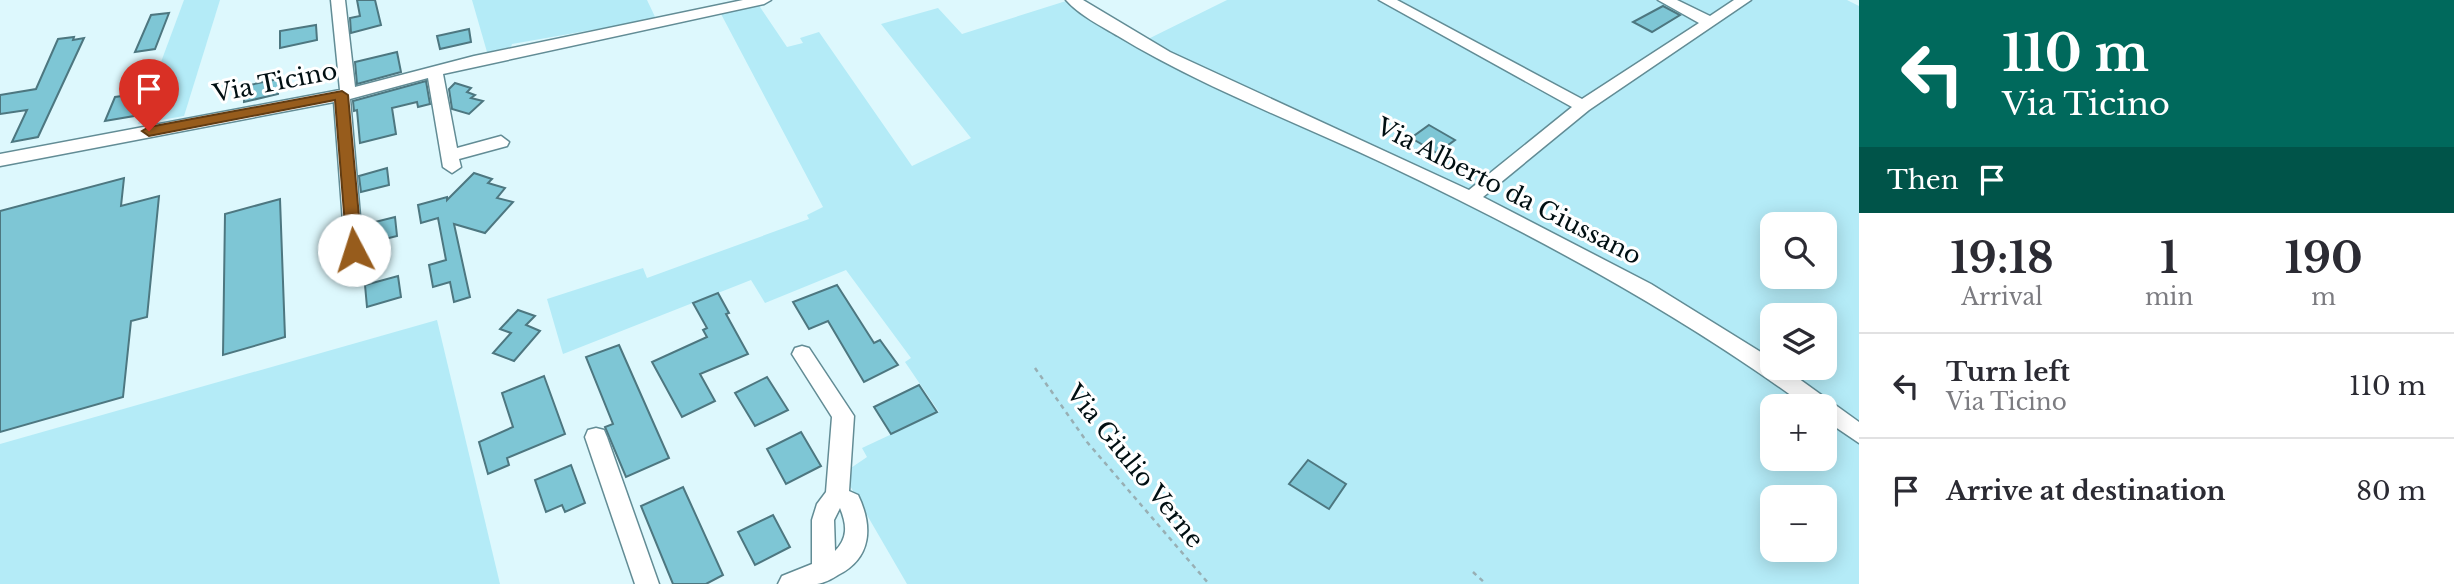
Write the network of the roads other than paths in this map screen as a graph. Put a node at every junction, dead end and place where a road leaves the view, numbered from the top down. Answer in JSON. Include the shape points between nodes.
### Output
{"nodes":[{"id":1,"x":338,"y":0,"type":"edge"},
{"id":2,"x":1073,"y":0,"type":"edge"},
{"id":3,"x":1387,"y":0,"type":"edge"},
{"id":4,"x":1665,"y":0,"type":"edge"},
{"id":5,"x":1744,"y":0,"type":"edge"},
{"id":6,"x":756,"y":1,"type":"edge"},
{"id":7,"x":1710,"y":22,"type":"junction"},
{"id":8,"x":435,"y":71,"type":"junction"},
{"id":9,"x":345,"y":94,"type":"junction"},
{"id":10,"x":1583,"y":106,"type":"junction"},
{"id":11,"x":501,"y":142,"type":"dead end"},
{"id":12,"x":0,"y":160,"type":"edge"},
{"id":13,"x":1470,"y":198,"type":"junction"},
{"id":14,"x":356,"y":275,"type":"dead end"},
{"id":15,"x":802,"y":354,"type":"dead end"},
{"id":16,"x":1805,"y":394,"type":"edge"},
{"id":17,"x":1837,"y":417,"type":"edge"},
{"id":18,"x":1859,"y":434,"type":"edge"},
{"id":19,"x":596,"y":437,"type":"dead end"},
{"id":20,"x":837,"y":496,"type":"junction"},
{"id":21,"x":824,"y":569,"type":"junction"},
{"id":22,"x":647,"y":584,"type":"edge"},
{"id":23,"x":790,"y":584,"type":"edge"}],
"edges":[{"from":1,"to":9,"type":"street"},
{"from":2,"to":13,"type":"street","name":"Via Alberto da Giussano","via":[[1156,52]]},
{"from":3,"to":10,"type":"street"},
{"from":4,"to":7,"type":"street"},
{"from":5,"to":7,"type":"street"},
{"from":6,"to":8,"type":"street","name":"Via Ticino"},
{"from":7,"to":10,"type":"street"},
{"from":8,"to":9,"type":"street","name":"Via Ticino"},
{"from":8,"to":11,"type":"street","via":[[451,162]]},
{"from":9,"to":12,"type":"street","name":"Via Ticino"},
{"from":9,"to":14,"type":"street"},
{"from":10,"to":13,"type":"street"},
{"from":13,"to":16,"type":"street","name":"Via Alberto da Giussano","via":[[1640,286]]},
{"from":15,"to":20,"type":"street","via":[[843,416]]},
{"from":17,"to":18,"type":"street","name":"Via Alberto da Giussano"},
{"from":19,"to":22,"type":"street"},
{"from":20,"to":21,"type":"street","via":[[828,503],[821,525]]},
{"from":20,"to":21,"type":"street","via":[[850,502],[858,530],[848,558]]},
{"from":21,"to":23,"type":"street"}]}
